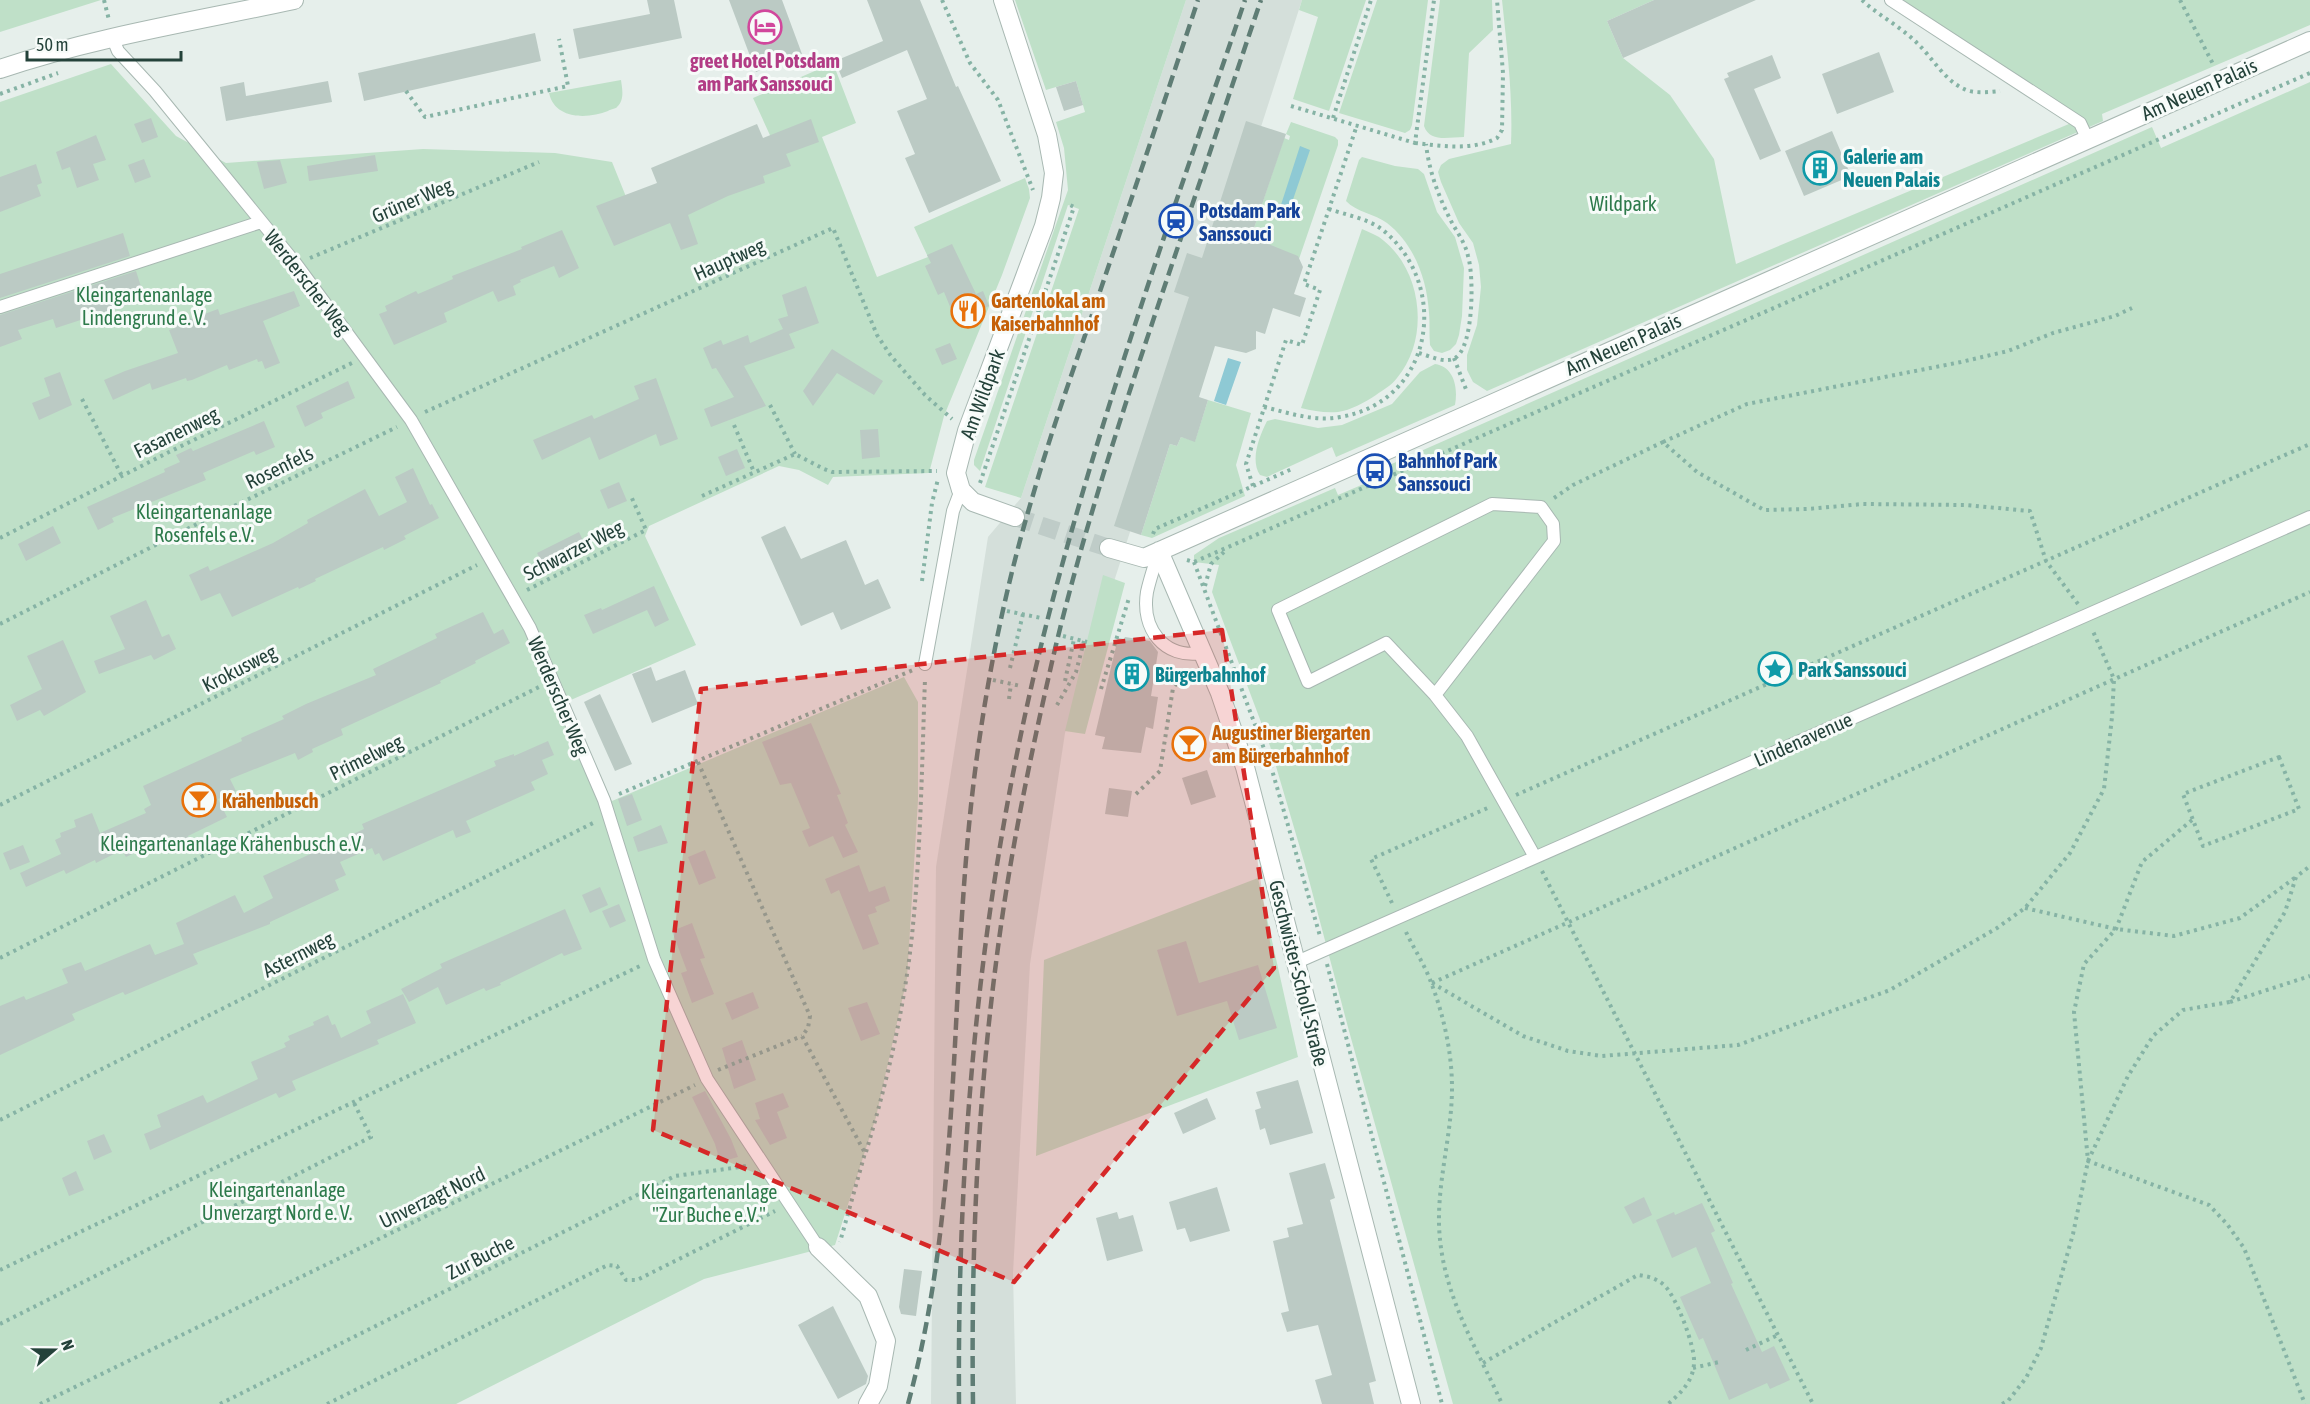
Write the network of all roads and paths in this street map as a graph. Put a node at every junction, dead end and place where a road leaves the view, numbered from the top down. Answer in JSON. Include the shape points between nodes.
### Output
{"nodes":[{"id":1,"x":294,"y":0,"type":"edge"},
{"id":2,"x":942,"y":0,"type":"edge"},
{"id":3,"x":1003,"y":0,"type":"edge"},
{"id":4,"x":1371,"y":0,"type":"edge"},
{"id":5,"x":1434,"y":0,"type":"edge"},
{"id":6,"x":1497,"y":0,"type":"edge"},
{"id":7,"x":1862,"y":0,"type":"edge"},
{"id":8,"x":1891,"y":0,"type":"edge"},
{"id":9,"x":2180,"y":0,"type":"edge"},
{"id":10,"x":113,"y":39,"type":"junction"},
{"id":11,"x":559,"y":39,"type":"dead end"},
{"id":12,"x":2310,"y":41,"type":"edge"},
{"id":13,"x":0,"y":69,"type":"edge"},
{"id":14,"x":2310,"y":73,"type":"edge"},
{"id":15,"x":2221,"y":80,"type":"junction"},
{"id":16,"x":2012,"y":89,"type":"dead end"},
{"id":17,"x":406,"y":92,"type":"dead end"},
{"id":18,"x":1291,"y":106,"type":"dead end"},
{"id":19,"x":1333,"y":118,"type":"junction"},
{"id":20,"x":1357,"y":125,"type":"junction"},
{"id":21,"x":2088,"y":138,"type":"junction"},
{"id":22,"x":1415,"y":143,"type":"junction"},
{"id":23,"x":1426,"y":144,"type":"junction"},
{"id":24,"x":539,"y":162,"type":"dead end"},
{"id":25,"x":1052,"y":198,"type":"junction"},
{"id":26,"x":1329,"y":209,"type":"junction"},
{"id":27,"x":261,"y":222,"type":"junction"},
{"id":28,"x":296,"y":264,"type":"junction"},
{"id":29,"x":0,"y":307,"type":"edge"},
{"id":30,"x":2132,"y":308,"type":"dead end"},
{"id":31,"x":1419,"y":353,"type":"junction"},
{"id":32,"x":366,"y":356,"type":"junction"},
{"id":33,"x":1454,"y":358,"type":"junction"},
{"id":34,"x":1467,"y":392,"type":"dead end"},
{"id":35,"x":82,"y":399,"type":"dead end"},
{"id":36,"x":770,"y":405,"type":"dead end"},
{"id":37,"x":1264,"y":407,"type":"junction"},
{"id":38,"x":411,"y":420,"type":"junction"},
{"id":39,"x":734,"y":425,"type":"dead end"},
{"id":40,"x":967,"y":431,"type":"junction"},
{"id":41,"x":1663,"y":442,"type":"junction"},
{"id":42,"x":2310,"y":444,"type":"edge"},
{"id":43,"x":795,"y":454,"type":"junction"},
{"id":44,"x":754,"y":472,"type":"junction"},
{"id":45,"x":122,"y":476,"type":"junction"},
{"id":46,"x":981,"y":479,"type":"dead end"},
{"id":47,"x":1253,"y":486,"type":"dead end"},
{"id":48,"x":961,"y":490,"type":"junction"},
{"id":49,"x":632,"y":496,"type":"dead end"},
{"id":50,"x":702,"y":496,"type":"dead end"},
{"id":51,"x":932,"y":503,"type":"dead end"},
{"id":52,"x":1541,"y":507,"type":"junction"},
{"id":53,"x":1015,"y":517,"type":"tunnel mouth"},
{"id":54,"x":2310,"y":517,"type":"edge"},
{"id":55,"x":0,"y":538,"type":"edge"},
{"id":56,"x":1237,"y":543,"type":"junction"},
{"id":57,"x":1109,"y":548,"type":"tunnel mouth"},
{"id":58,"x":1159,"y":551,"type":"junction"},
{"id":59,"x":491,"y":558,"type":"junction"},
{"id":60,"x":2046,"y":561,"type":"junction"},
{"id":61,"x":1194,"y":562,"type":"junction"},
{"id":62,"x":1205,"y":590,"type":"junction"},
{"id":63,"x":2310,"y":592,"type":"edge"},
{"id":64,"x":1131,"y":593,"type":"dead end"},
{"id":65,"x":513,"y":597,"type":"junction"},
{"id":66,"x":1007,"y":611,"type":"dead end"},
{"id":67,"x":1023,"y":614,"type":"junction"},
{"id":68,"x":2086,"y":615,"type":"junction"},
{"id":69,"x":1041,"y":618,"type":"dead end"},
{"id":70,"x":0,"y":624,"type":"edge"},
{"id":71,"x":1063,"y":636,"type":"dead end"},
{"id":72,"x":1074,"y":639,"type":"junction"},
{"id":73,"x":1203,"y":655,"type":"junction"},
{"id":74,"x":926,"y":664,"type":"junction"},
{"id":75,"x":1010,"y":668,"type":"dead end"},
{"id":76,"x":2114,"y":679,"type":"junction"},
{"id":77,"x":553,"y":680,"type":"junction"},
{"id":78,"x":993,"y":680,"type":"dead end"},
{"id":79,"x":1065,"y":681,"type":"dead end"},
{"id":80,"x":1011,"y":684,"type":"junction"},
{"id":81,"x":1021,"y":686,"type":"dead end"},
{"id":82,"x":1101,"y":689,"type":"dead end"},
{"id":83,"x":1435,"y":695,"type":"junction"},
{"id":84,"x":1009,"y":699,"type":"dead end"},
{"id":85,"x":1057,"y":705,"type":"dead end"},
{"id":86,"x":698,"y":762,"type":"junction"},
{"id":87,"x":1136,"y":794,"type":"dead end"},
{"id":88,"x":604,"y":800,"type":"junction"},
{"id":89,"x":1504,"y":800,"type":"junction"},
{"id":90,"x":0,"y":805,"type":"edge"},
{"id":91,"x":609,"y":816,"type":"junction"},
{"id":92,"x":2192,"y":820,"type":"junction"},
{"id":93,"x":1535,"y":857,"type":"junction"},
{"id":94,"x":2310,"y":866,"type":"edge"},
{"id":95,"x":2296,"y":877,"type":"junction"},
{"id":96,"x":2025,"y":908,"type":"junction"},
{"id":97,"x":1398,"y":917,"type":"junction"},
{"id":98,"x":1568,"y":922,"type":"junction"},
{"id":99,"x":2116,"y":929,"type":"junction"},
{"id":100,"x":1324,"y":950,"type":"junction"},
{"id":101,"x":0,"y":958,"type":"edge"},
{"id":102,"x":654,"y":959,"type":"junction"},
{"id":103,"x":1297,"y":962,"type":"junction"},
{"id":104,"x":2310,"y":976,"type":"edge"},
{"id":105,"x":1432,"y":983,"type":"junction"},
{"id":106,"x":2230,"y":1002,"type":"junction"},
{"id":107,"x":802,"y":1036,"type":"junction"},
{"id":108,"x":1636,"y":1055,"type":"junction"},
{"id":109,"x":707,"y":1079,"type":"junction"},
{"id":110,"x":354,"y":1103,"type":"junction"},
{"id":111,"x":0,"y":1119,"type":"edge"},
{"id":112,"x":866,"y":1152,"type":"dead end"},
{"id":113,"x":2088,"y":1161,"type":"junction"},
{"id":114,"x":762,"y":1163,"type":"junction"},
{"id":115,"x":789,"y":1204,"type":"junction"},
{"id":116,"x":822,"y":1250,"type":"junction"},
{"id":117,"x":0,"y":1270,"type":"edge"},
{"id":118,"x":0,"y":1324,"type":"edge"},
{"id":119,"x":1778,"y":1335,"type":"junction"},
{"id":120,"x":1746,"y":1350,"type":"dead end"},
{"id":121,"x":1719,"y":1362,"type":"dead end"},
{"id":122,"x":1483,"y":1363,"type":"junction"},
{"id":123,"x":1693,"y":1369,"type":"junction"},
{"id":124,"x":40,"y":1404,"type":"edge"},
{"id":125,"x":220,"y":1404,"type":"edge"},
{"id":126,"x":327,"y":1404,"type":"edge"},
{"id":127,"x":868,"y":1404,"type":"edge"},
{"id":128,"x":1411,"y":1404,"type":"edge"},
{"id":129,"x":1442,"y":1404,"type":"edge"},
{"id":130,"x":1502,"y":1404,"type":"edge"},
{"id":131,"x":1668,"y":1404,"type":"edge"},
{"id":132,"x":1813,"y":1404,"type":"edge"},
{"id":133,"x":2002,"y":1404,"type":"edge"},
{"id":134,"x":2305,"y":1404,"type":"edge"}],
"edges":[{"from":1,"to":10,"type":"street"},
{"from":2,"to":25,"type":"path","via":[[970,63],[998,100],[1032,190]]},
{"from":3,"to":25,"type":"street","name":"Am Wildpark","via":[[1047,135],[1054,173]]},
{"from":4,"to":19,"type":"path"},
{"from":5,"to":22,"type":"path"},
{"from":6,"to":23,"type":"path","via":[[1503,73],[1502,130],[1497,138],[1479,144]]},
{"from":7,"to":16,"type":"path","via":[[1903,30],[1950,79],[1965,89],[1988,93]]},
{"from":8,"to":21,"type":"lane","via":[[2080,123]]},
{"from":9,"to":15,"type":"path"},
{"from":10,"to":13,"type":"street"},
{"from":10,"to":27,"type":"lane","name":"Werderscher Weg","via":[[118,51]]},
{"from":11,"to":17,"type":"path","via":[[568,86],[425,117]]},
{"from":12,"to":15,"type":"street","name":"Am Neuen Palais"},
{"from":14,"to":56,"type":"path"},
{"from":15,"to":21,"type":"street","name":"Am Neuen Palais"},
{"from":18,"to":19,"type":"path"},
{"from":19,"to":20,"type":"path"},
{"from":20,"to":22,"type":"path"},
{"from":20,"to":26,"type":"path"},
{"from":21,"to":58,"type":"street","name":"Am Neuen Palais"},
{"from":22,"to":23,"type":"path"},
{"from":23,"to":33,"type":"path","via":[[1439,195],[1461,238],[1471,269],[1473,285],[1466,340]]},
{"from":24,"to":28,"type":"path","name":"Grüner Weg"},
{"from":25,"to":40,"type":"street","name":"Am Wildpark"},
{"from":25,"to":46,"type":"path","via":[[1074,207]]},
{"from":26,"to":31,"type":"path","via":[[1382,229],[1405,254],[1420,286],[1423,304]]},
{"from":26,"to":37,"type":"path","via":[[1304,284],[1320,290],[1317,301],[1302,345],[1286,340]]},
{"from":27,"to":28,"type":"lane","name":"Werderscher Weg"},
{"from":27,"to":29,"type":"lane"},
{"from":28,"to":32,"type":"lane","name":"Werderscher Weg"},
{"from":30,"to":41,"type":"path","via":[[2008,351],[1748,404]]},
{"from":31,"to":33,"type":"path","via":[[1445,360]]},
{"from":31,"to":37,"type":"path","via":[[1407,377],[1394,391],[1355,413],[1313,418]]},
{"from":32,"to":38,"type":"lane","name":"Werderscher Weg"},
{"from":32,"to":45,"type":"path","name":"Fasanenweg"},
{"from":33,"to":34,"type":"path"},
{"from":35,"to":45,"type":"path"},
{"from":36,"to":43,"type":"path"},
{"from":37,"to":47,"type":"path","via":[[1246,464]]},
{"from":38,"to":40,"type":"path","name":"Hauptweg","via":[[833,228],[877,335],[924,395]]},
{"from":38,"to":59,"type":"lane","name":"Werderscher Weg"},
{"from":38,"to":70,"type":"path","name":"Rosenfels"},
{"from":39,"to":44,"type":"path"},
{"from":40,"to":48,"type":"street","name":"Am Wildpark","via":[[956,473]]},
{"from":41,"to":52,"type":"path","via":[[1573,485]]},
{"from":41,"to":60,"type":"path","via":[[1697,472],[1764,510],[1874,504],[1965,505],[2030,511]]},
{"from":42,"to":60,"type":"path"},
{"from":43,"to":44,"type":"path"},
{"from":43,"to":51,"type":"path","via":[[832,472],[940,471]]},
{"from":44,"to":50,"type":"path"},
{"from":45,"to":55,"type":"path","name":"Fasanenweg"},
{"from":48,"to":53,"type":"street","via":[[974,502]]},
{"from":48,"to":74,"type":"lane","via":[[953,512]]},
{"from":49,"to":65,"type":"path","name":"Schwarzer Weg","via":[[646,530]]},
{"from":52,"to":83,"type":"lane","via":[[1553,524],[1554,541]]},
{"from":52,"to":83,"type":"lane","via":[[1492,504],[1278,610],[1308,682],[1386,643]]},
{"from":54,"to":68,"type":"lane","name":"Lindenavenue"},
{"from":56,"to":61,"type":"path"},
{"from":56,"to":62,"type":"path","via":[[1211,564]]},
{"from":57,"to":58,"type":"street","via":[[1144,558]]},
{"from":58,"to":61,"type":"path"},
{"from":58,"to":73,"type":"street","name":"Geschwister-Scholl-Straße"},
{"from":58,"to":73,"type":"lane","via":[[1147,592],[1151,628],[1170,650]]},
{"from":59,"to":65,"type":"lane","name":"Werderscher Weg"},
{"from":59,"to":90,"type":"path","name":"Krokusweg"},
{"from":60,"to":68,"type":"path"},
{"from":60,"to":89,"type":"path"},
{"from":61,"to":62,"type":"path"},
{"from":62,"to":100,"type":"path","via":[[1272,770]]},
{"from":63,"to":76,"type":"path"},
{"from":64,"to":82,"type":"path"},
{"from":65,"to":77,"type":"lane","name":"Werderscher Weg"},
{"from":66,"to":67,"type":"path"},
{"from":67,"to":69,"type":"path"},
{"from":67,"to":75,"type":"path"},
{"from":68,"to":76,"type":"path"},
{"from":68,"to":93,"type":"lane","name":"Lindenavenue"},
{"from":71,"to":72,"type":"path"},
{"from":72,"to":79,"type":"path"},
{"from":72,"to":85,"type":"path","via":[[1085,642],[1076,672]]},
{"from":73,"to":87,"type":"path","via":[[1173,688],[1160,771]]},
{"from":73,"to":103,"type":"street","name":"Geschwister-Scholl-Straße","via":[[1245,767]]},
{"from":74,"to":86,"type":"path"},
{"from":74,"to":112,"type":"path","via":[[913,925],[890,1059]]},
{"from":76,"to":96,"type":"path","via":[[2104,789],[2070,853]]},
{"from":76,"to":98,"type":"path"},
{"from":77,"to":88,"type":"lane","name":"Werderscher Weg"},
{"from":77,"to":101,"type":"path","name":"Primelweg"},
{"from":78,"to":80,"type":"path"},
{"from":80,"to":81,"type":"path"},
{"from":80,"to":84,"type":"path"},
{"from":83,"to":89,"type":"lane","via":[[1467,736]]},
{"from":86,"to":88,"type":"path"},
{"from":86,"to":107,"type":"path","via":[[810,1016]]},
{"from":88,"to":91,"type":"lane","name":"Werderscher Weg"},
{"from":89,"to":93,"type":"lane"},
{"from":89,"to":97,"type":"path","via":[[1371,859]]},
{"from":91,"to":102,"type":"lane","name":"Werderscher Weg"},
{"from":91,"to":111,"type":"path","name":"Asternweg"},
{"from":92,"to":92,"type":"path","via":[[2183,794],[2278,757],[2299,809],[2203,846]]},
{"from":92,"to":99,"type":"path","via":[[2142,861]]},
{"from":93,"to":97,"type":"lane","name":"Lindenavenue"},
{"from":93,"to":98,"type":"path"},
{"from":94,"to":95,"type":"path"},
{"from":95,"to":99,"type":"path","via":[[2240,918],[2174,936]]},
{"from":95,"to":106,"type":"path","via":[[2285,912]]},
{"from":96,"to":99,"type":"path"},
{"from":96,"to":108,"type":"path","via":[[1890,990],[1738,1045]]},
{"from":97,"to":100,"type":"lane","name":"Lindenavenue"},
{"from":97,"to":105,"type":"path"},
{"from":98,"to":105,"type":"path"},
{"from":98,"to":108,"type":"path"},
{"from":99,"to":113,"type":"path","via":[[2084,964],[2074,1012]]},
{"from":100,"to":103,"type":"lane","name":"Lindenavenue"},
{"from":100,"to":129,"type":"path"},
{"from":102,"to":109,"type":"lane","name":"Werderscher Weg"},
{"from":102,"to":110,"type":"path"},
{"from":103,"to":128,"type":"street","name":"Geschwister-Scholl-Straße"},
{"from":104,"to":106,"type":"path"},
{"from":105,"to":108,"type":"path","via":[[1546,1046],[1602,1056]]},
{"from":105,"to":122,"type":"path","via":[[1450,1049],[1452,1089],[1439,1225],[1449,1288]]},
{"from":106,"to":113,"type":"path","via":[[2182,1010],[2153,1036],[2128,1076]]},
{"from":107,"to":109,"type":"path","name":"Unverzagt Nord","via":[[713,1072]]},
{"from":107,"to":116,"type":"path","via":[[865,1153],[838,1249]]},
{"from":108,"to":119,"type":"path"},
{"from":109,"to":114,"type":"lane","name":"Werderscher Weg"},
{"from":109,"to":124,"type":"path","name":"Unverzagt Nord"},
{"from":110,"to":117,"type":"path"},
{"from":110,"to":118,"type":"path","via":[[371,1137]]},
{"from":113,"to":133,"type":"path","via":[[2073,1234],[2040,1348],[2026,1378]]},
{"from":113,"to":134,"type":"path","via":[[2210,1205],[2228,1224],[2244,1248]]},
{"from":114,"to":115,"type":"lane","name":"Werderscher Weg"},
{"from":114,"to":125,"type":"path","name":"Zur Buche","via":[[675,1176]]},
{"from":115,"to":116,"type":"lane","name":"Werderscher Weg"},
{"from":115,"to":126,"type":"path","via":[[637,1280],[626,1280],[617,1266],[608,1265]]},
{"from":116,"to":127,"type":"street","name":"Werderscher Weg","via":[[868,1296],[886,1341],[878,1386]]},
{"from":119,"to":120,"type":"path"},
{"from":119,"to":132,"type":"path"},
{"from":121,"to":123,"type":"path"},
{"from":122,"to":123,"type":"path","via":[[1638,1275],[1664,1285],[1672,1297],[1693,1344]]},
{"from":122,"to":130,"type":"path"},
{"from":123,"to":131,"type":"path","via":[[1688,1383]]}]}
